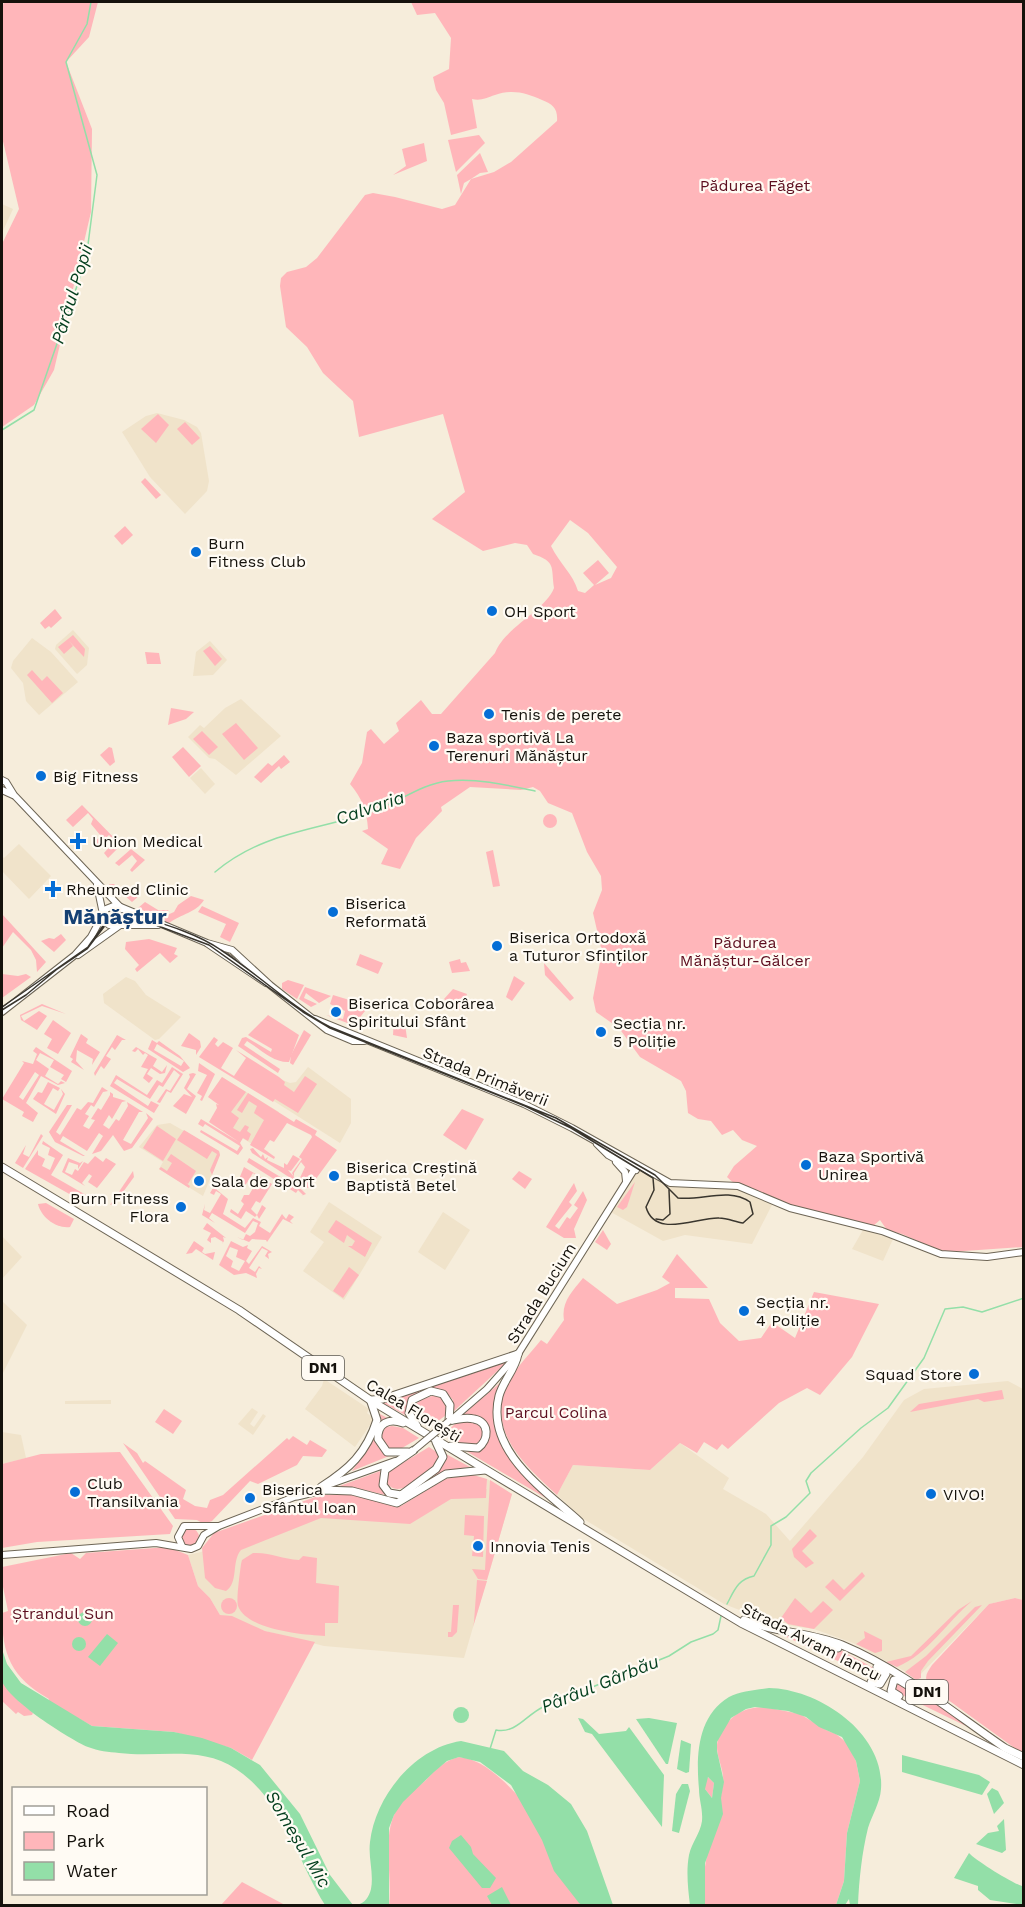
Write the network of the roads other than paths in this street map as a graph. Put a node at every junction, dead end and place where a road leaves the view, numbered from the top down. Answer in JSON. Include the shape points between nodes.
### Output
{"nodes":[{"id":1,"x":3,"y":784,"type":"edge"},
{"id":2,"x":96,"y":882,"type":"junction"},
{"id":3,"x":120,"y":906,"type":"junction"},
{"id":4,"x":104,"y":913,"type":"junction"},
{"id":5,"x":162,"y":925,"type":"junction"},
{"id":6,"x":119,"y":926,"type":"junction"},
{"id":7,"x":75,"y":956,"type":"junction"},
{"id":8,"x":3,"y":1008,"type":"edge"},
{"id":9,"x":595,"y":1141,"type":"junction"},
{"id":10,"x":612,"y":1157,"type":"junction"},
{"id":11,"x":2,"y":1167,"type":"edge"},
{"id":12,"x":639,"y":1169,"type":"junction"},
{"id":13,"x":624,"y":1187,"type":"junction"},
{"id":14,"x":1023,"y":1252,"type":"edge"},
{"id":15,"x":518,"y":1354,"type":"junction"},
{"id":16,"x":370,"y":1400,"type":"junction"},
{"id":17,"x":449,"y":1421,"type":"junction"},
{"id":18,"x":421,"y":1430,"type":"junction"},
{"id":19,"x":430,"y":1435,"type":"junction"},
{"id":20,"x":441,"y":1442,"type":"junction"},
{"id":21,"x":414,"y":1450,"type":"junction"},
{"id":22,"x":487,"y":1470,"type":"junction"},
{"id":23,"x":321,"y":1487,"type":"junction"},
{"id":24,"x":297,"y":1496,"type":"junction"},
{"id":25,"x":195,"y":1526,"type":"junction"},
{"id":26,"x":219,"y":1526,"type":"junction"},
{"id":27,"x":590,"y":1532,"type":"junction"},
{"id":28,"x":178,"y":1534,"type":"junction"},
{"id":29,"x":202,"y":1537,"type":"junction"},
{"id":30,"x":156,"y":1543,"type":"junction"},
{"id":31,"x":182,"y":1546,"type":"junction"},
{"id":32,"x":2,"y":1555,"type":"edge"},
{"id":33,"x":723,"y":1611,"type":"junction"},
{"id":34,"x":798,"y":1633,"type":"junction"},
{"id":35,"x":849,"y":1676,"type":"junction"},
{"id":36,"x":960,"y":1715,"type":"junction"},
{"id":37,"x":964,"y":1733,"type":"junction"},
{"id":38,"x":1023,"y":1757,"type":"edge"},
{"id":39,"x":1023,"y":1764,"type":"edge"}],
"edges":[{"from":1,"to":2,"type":"main road"},
{"from":2,"to":3,"type":"main road"},
{"from":2,"to":4,"type":"main road"},
{"from":3,"to":4,"type":"main road","via":[[110,906]]},
{"from":3,"to":5,"type":"main road","name":"Strada Primăverii"},
{"from":3,"to":6,"type":"main road","via":[[126,916]]},
{"from":4,"to":6,"type":"main road","via":[[107,924]]},
{"from":4,"to":7,"type":"main road"},
{"from":5,"to":6,"type":"main road","name":"Strada Primăverii"},
{"from":5,"to":9,"type":"main road","name":"Strada Primăverii","via":[[207,943],[329,1031],[524,1104]]},
{"from":6,"to":7,"type":"main road"},
{"from":7,"to":8,"type":"main road"},
{"from":9,"to":10,"type":"main road","name":"Strada Primăverii"},
{"from":9,"to":12,"type":"main road","name":"Strada Primăverii"},
{"from":10,"to":12,"type":"main road","name":"Strada Primăverii"},
{"from":10,"to":13,"type":"main road","via":[[626,1172]]},
{"from":11,"to":16,"type":"main road","name":"Calea Florești","number":"DN1","via":[[239,1310]]},
{"from":12,"to":13,"type":"main road","name":"Strada Bucium"},
{"from":12,"to":14,"type":"main road","via":[[674,1184],[738,1186],[789,1208],[882,1231],[940,1254],[987,1257]]},
{"from":13,"to":15,"type":"main road","name":"Strada Bucium"},
{"from":15,"to":16,"type":"main road"},
{"from":15,"to":17,"type":"main road","name":"Strada Bucium","via":[[487,1389]]},
{"from":15,"to":27,"type":"main road","via":[[498,1403],[497,1421],[503,1442],[522,1468]]},
{"from":16,"to":18,"type":"main road","name":"Calea Florești","number":"DN1"},
{"from":16,"to":23,"type":"main road","via":[[377,1420],[358,1459]]},
{"from":17,"to":18,"type":"main road","via":[[450,1405],[445,1395],[435,1391],[421,1393],[409,1409]]},
{"from":17,"to":20,"type":"main road","via":[[478,1420],[486,1428],[486,1438],[474,1449]]},
{"from":17,"to":21,"type":"main road","name":"Strada Bucium","bridge":true},
{"from":18,"to":19,"type":"main road","name":"Calea Florești","number":"DN1"},
{"from":18,"to":21,"type":"main road","via":[[393,1420],[378,1432],[379,1444],[387,1452]]},
{"from":19,"to":20,"type":"main road","name":"Calea Florești","number":"DN1"},
{"from":19,"to":21,"type":"main road","via":[[442,1450],[440,1465],[405,1492],[396,1496],[389,1493],[383,1485],[385,1470]]},
{"from":20,"to":22,"type":"main road","name":"Calea Florești","number":"DN1"},
{"from":21,"to":23,"type":"main road","name":"Strada Bucium","via":[[388,1464]]},
{"from":22,"to":24,"type":"main road","via":[[446,1474],[397,1503],[352,1491],[322,1490]]},
{"from":22,"to":27,"type":"main road","name":"Calea Florești","number":"DN1"},
{"from":23,"to":24,"type":"main road","name":"Strada Bucium"},
{"from":24,"to":26,"type":"main road","name":"Strada Bucium"},
{"from":25,"to":26,"type":"main road"},
{"from":25,"to":28,"type":"main road","via":[[184,1526]]},
{"from":25,"to":29,"type":"main road"},
{"from":26,"to":29,"type":"main road"},
{"from":27,"to":33,"type":"main road","name":"Calea Florești","number":"DN1"},
{"from":28,"to":30,"type":"main road"},
{"from":28,"to":31,"type":"main road"},
{"from":29,"to":31,"type":"main road","via":[[195,1548]]},
{"from":30,"to":31,"type":"main road"},
{"from":30,"to":32,"type":"main road"},
{"from":33,"to":34,"type":"main road","name":"Strada Avram Iancu","number":"DN1","via":[[760,1625]]},
{"from":33,"to":35,"type":"main road","name":"Strada Avram Iancu","number":"DN1"},
{"from":34,"to":35,"type":"main road","via":[[853,1654],[886,1674],[884,1682],[876,1684]]},
{"from":34,"to":36,"type":"main road","name":"Strada Avram Iancu","number":"DN1","via":[[823,1638],[856,1652]]},
{"from":35,"to":37,"type":"main road","name":"Strada Avram Iancu","number":"DN1"},
{"from":36,"to":37,"type":"main road","via":[[899,1680],[891,1683],[894,1693],[946,1719]]},
{"from":36,"to":38,"type":"main road","name":"Strada Avram Iancu","number":"DN1"},
{"from":37,"to":39,"type":"main road","name":"Strada Avram Iancu","number":"DN1"}]}
